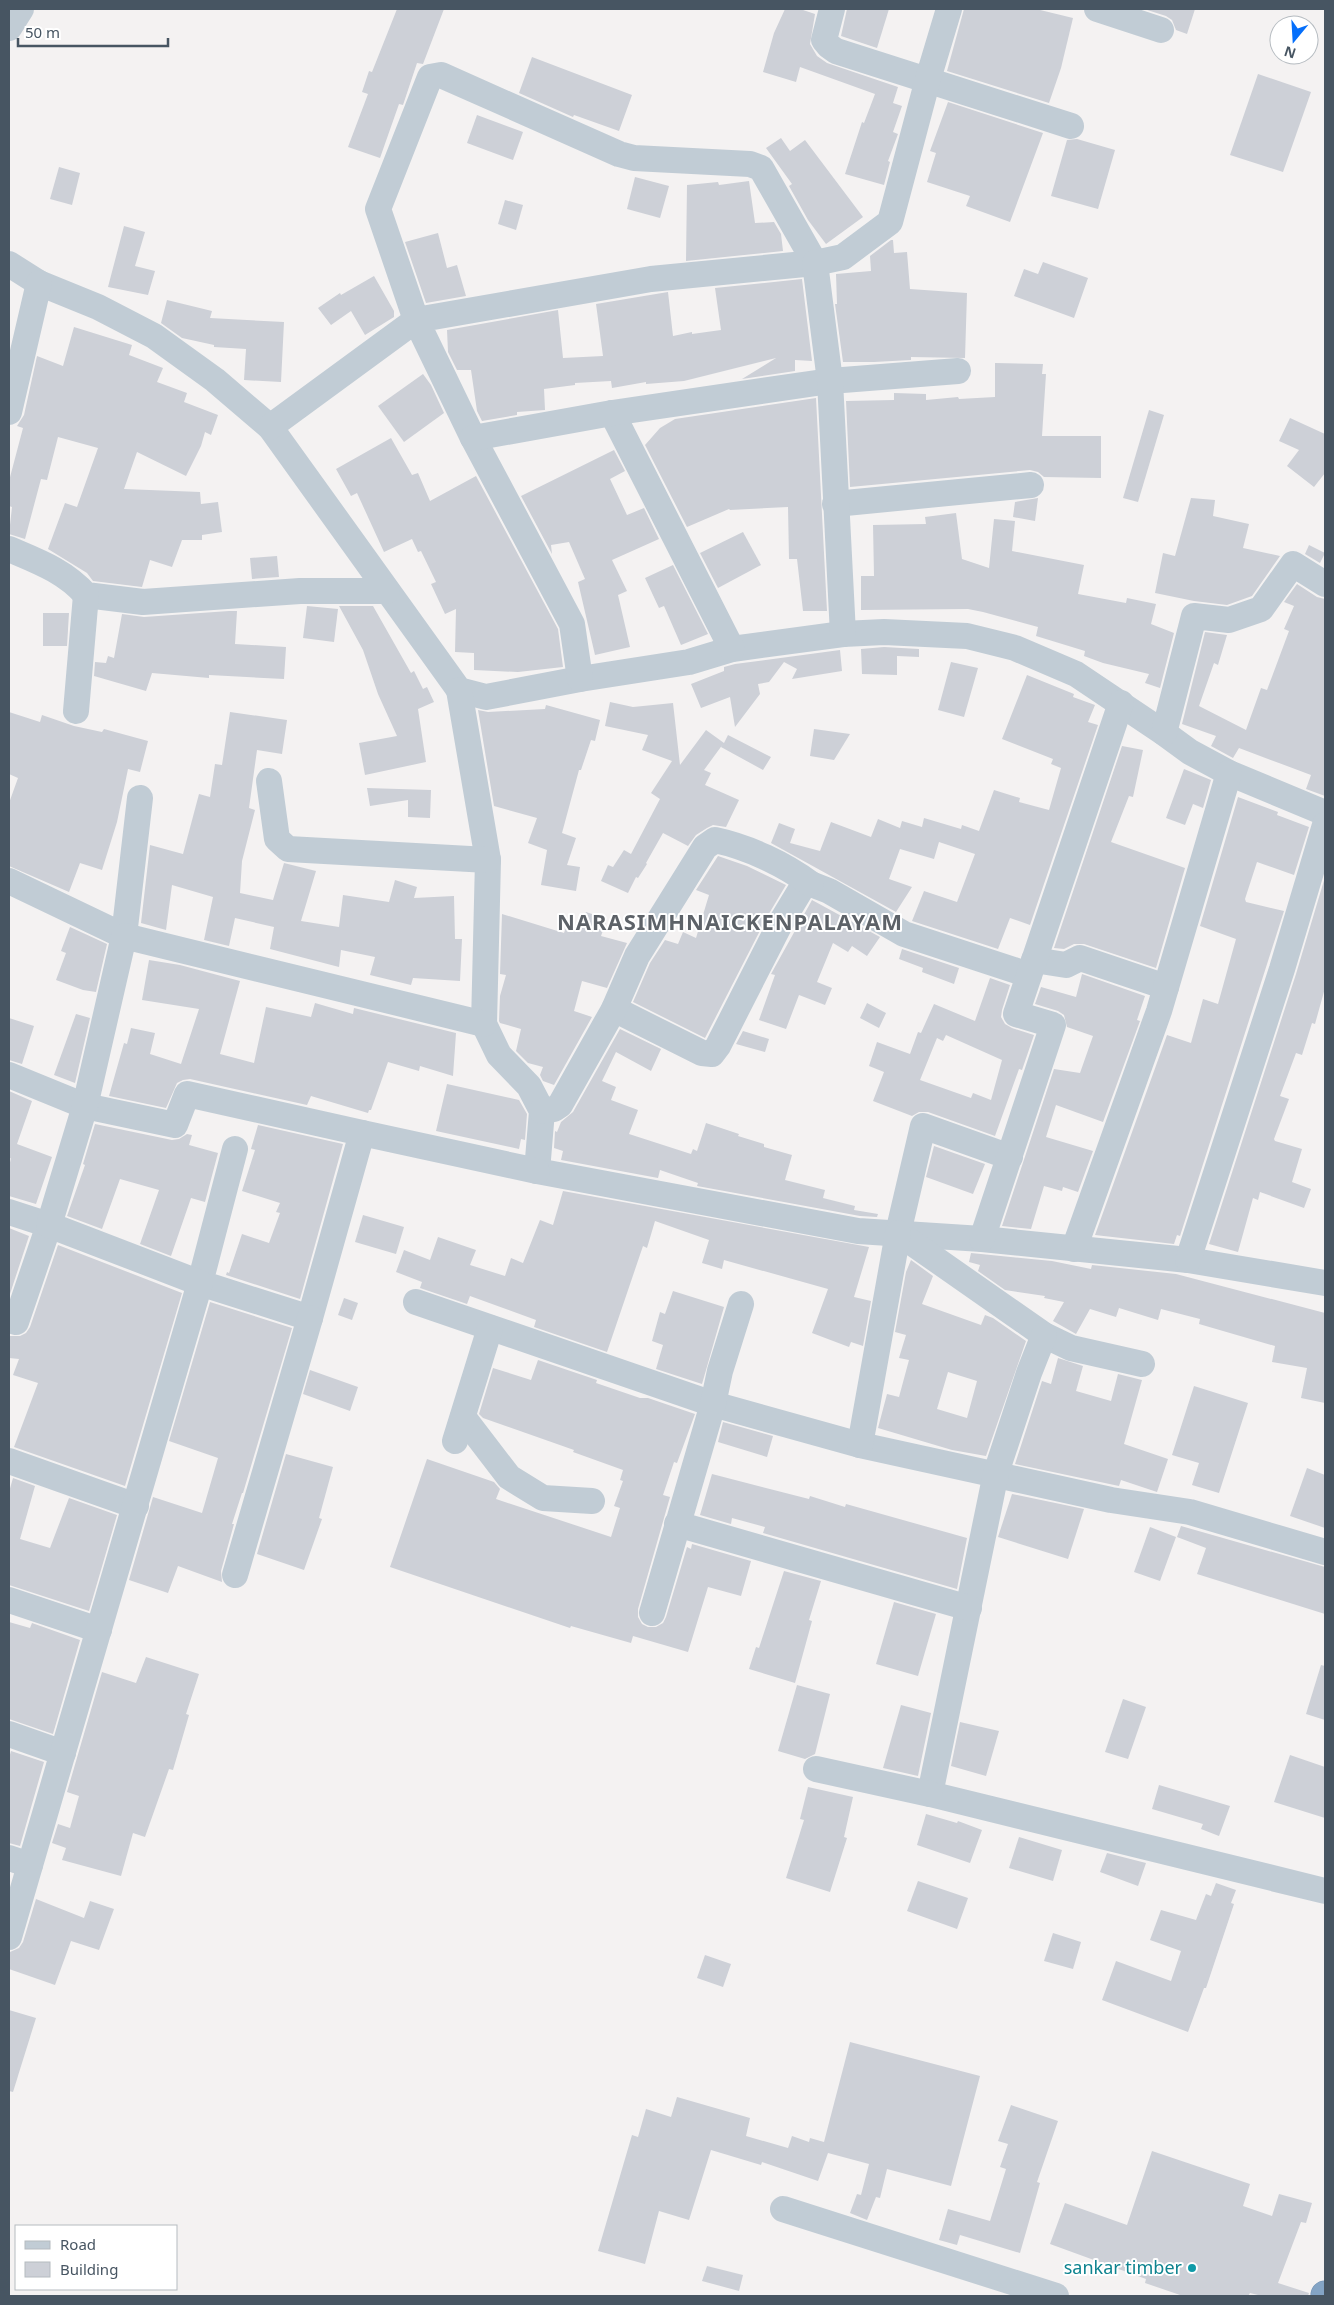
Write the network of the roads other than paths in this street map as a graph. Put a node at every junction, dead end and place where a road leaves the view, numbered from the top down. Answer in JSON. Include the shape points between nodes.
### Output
{"nodes":[{"id":1,"x":21,"y":9,"type":"edge"},
{"id":2,"x":832,"y":9,"type":"edge"},
{"id":3,"x":949,"y":9,"type":"edge"},
{"id":4,"x":1097,"y":9,"type":"edge"},
{"id":5,"x":9,"y":28,"type":"edge"},
{"id":6,"x":1161,"y":30,"type":"dead end"},
{"id":7,"x":928,"y":79,"type":"junction"},
{"id":8,"x":1071,"y":126,"type":"dead end"},
{"id":9,"x":9,"y":264,"type":"edge"},
{"id":10,"x":815,"y":264,"type":"junction"},
{"id":11,"x":39,"y":284,"type":"junction"},
{"id":12,"x":416,"y":320,"type":"junction"},
{"id":13,"x":958,"y":371,"type":"dead end"},
{"id":14,"x":830,"y":381,"type":"junction"},
{"id":15,"x":9,"y":412,"type":"edge"},
{"id":16,"x":612,"y":413,"type":"junction"},
{"id":17,"x":270,"y":427,"type":"junction"},
{"id":18,"x":473,"y":438,"type":"junction"},
{"id":19,"x":1031,"y":485,"type":"dead end"},
{"id":20,"x":835,"y":504,"type":"junction"},
{"id":21,"x":9,"y":549,"type":"edge"},
{"id":22,"x":1325,"y":584,"type":"edge"},
{"id":23,"x":387,"y":591,"type":"junction"},
{"id":24,"x":86,"y":595,"type":"junction"},
{"id":25,"x":843,"y":634,"type":"junction"},
{"id":26,"x":732,"y":649,"type":"junction"},
{"id":27,"x":580,"y":679,"type":"junction"},
{"id":28,"x":459,"y":690,"type":"junction"},
{"id":29,"x":1121,"y":703,"type":"junction"},
{"id":30,"x":76,"y":711,"type":"dead end"},
{"id":31,"x":1164,"y":733,"type":"junction"},
{"id":32,"x":1229,"y":773,"type":"junction"},
{"id":33,"x":269,"y":781,"type":"dead end"},
{"id":34,"x":140,"y":798,"type":"dead end"},
{"id":35,"x":1325,"y":813,"type":"edge"},
{"id":36,"x":1325,"y":825,"type":"edge"},
{"id":37,"x":488,"y":860,"type":"junction"},
{"id":38,"x":9,"y":881,"type":"edge"},
{"id":39,"x":811,"y":884,"type":"junction"},
{"id":40,"x":124,"y":936,"type":"junction"},
{"id":41,"x":1031,"y":967,"type":"junction"},
{"id":42,"x":1166,"y":987,"type":"junction"},
{"id":43,"x":614,"y":1009,"type":"junction"},
{"id":44,"x":484,"y":1024,"type":"junction"},
{"id":45,"x":9,"y":1075,"type":"edge"},
{"id":46,"x":85,"y":1106,"type":"junction"},
{"id":47,"x":542,"y":1111,"type":"junction"},
{"id":48,"x":362,"y":1133,"type":"junction"},
{"id":49,"x":235,"y":1149,"type":"dead end"},
{"id":50,"x":1010,"y":1157,"type":"junction"},
{"id":51,"x":537,"y":1171,"type":"junction"},
{"id":52,"x":9,"y":1212,"type":"edge"},
{"id":53,"x":49,"y":1226,"type":"junction"},
{"id":54,"x":898,"y":1233,"type":"junction"},
{"id":55,"x":982,"y":1239,"type":"junction"},
{"id":56,"x":1074,"y":1249,"type":"junction"},
{"id":57,"x":1188,"y":1260,"type":"junction"},
{"id":58,"x":200,"y":1283,"type":"junction"},
{"id":59,"x":1325,"y":1283,"type":"edge"},
{"id":60,"x":416,"y":1302,"type":"dead end"},
{"id":61,"x":741,"y":1304,"type":"dead end"},
{"id":62,"x":310,"y":1318,"type":"junction"},
{"id":63,"x":9,"y":1320,"type":"edge"},
{"id":64,"x":490,"y":1328,"type":"junction"},
{"id":65,"x":1044,"y":1335,"type":"junction"},
{"id":66,"x":1142,"y":1364,"type":"dead end"},
{"id":67,"x":713,"y":1404,"type":"junction"},
{"id":68,"x":462,"y":1416,"type":"junction"},
{"id":69,"x":455,"y":1441,"type":"dead end"},
{"id":70,"x":860,"y":1445,"type":"junction"},
{"id":71,"x":9,"y":1461,"type":"edge"},
{"id":72,"x":996,"y":1473,"type":"junction"},
{"id":73,"x":592,"y":1501,"type":"dead end"},
{"id":74,"x":136,"y":1506,"type":"junction"},
{"id":75,"x":677,"y":1524,"type":"junction"},
{"id":76,"x":1325,"y":1552,"type":"edge"},
{"id":77,"x":234,"y":1575,"type":"dead end"},
{"id":78,"x":9,"y":1600,"type":"edge"},
{"id":79,"x":969,"y":1608,"type":"junction"},
{"id":80,"x":652,"y":1613,"type":"dead end"},
{"id":81,"x":99,"y":1630,"type":"junction"},
{"id":82,"x":9,"y":1734,"type":"edge"},
{"id":83,"x":63,"y":1753,"type":"junction"},
{"id":84,"x":816,"y":1769,"type":"dead end"},
{"id":85,"x":930,"y":1794,"type":"junction"},
{"id":86,"x":20,"y":1862,"type":"edge"},
{"id":87,"x":1325,"y":1891,"type":"edge"},
{"id":88,"x":9,"y":1937,"type":"edge"},
{"id":89,"x":784,"y":2209,"type":"dead end"},
{"id":90,"x":1056,"y":2296,"type":"edge"}],
"edges":[{"from":1,"to":5,"type":"street"},
{"from":2,"to":7,"type":"street","via":[[824,40],[829,46],[836,51]]},
{"from":3,"to":7,"type":"street"},
{"from":4,"to":6,"type":"street"},
{"from":7,"to":8,"type":"street"},
{"from":7,"to":10,"type":"street","via":[[890,222],[843,257]]},
{"from":9,"to":11,"type":"street"},
{"from":10,"to":12,"type":"street","via":[[651,278]]},
{"from":10,"to":12,"type":"street","via":[[761,168],[750,164],[634,158],[618,154],[441,75],[430,77],[378,209]]},
{"from":10,"to":14,"type":"street"},
{"from":11,"to":15,"type":"street"},
{"from":11,"to":17,"type":"street","via":[[98,307],[154,336],[215,380]]},
{"from":12,"to":17,"type":"street"},
{"from":12,"to":18,"type":"street"},
{"from":13,"to":14,"type":"street"},
{"from":14,"to":16,"type":"street"},
{"from":14,"to":20,"type":"street"},
{"from":16,"to":18,"type":"street"},
{"from":16,"to":26,"type":"street"},
{"from":17,"to":23,"type":"street"},
{"from":18,"to":27,"type":"street","via":[[572,624]]},
{"from":19,"to":20,"type":"street"},
{"from":20,"to":25,"type":"street"},
{"from":21,"to":24,"type":"street","via":[[51,567],[74,582]]},
{"from":22,"to":31,"type":"street","via":[[1293,564],[1261,610],[1229,620],[1194,616]]},
{"from":23,"to":24,"type":"street","via":[[300,591],[143,602]]},
{"from":23,"to":28,"type":"street"},
{"from":24,"to":30,"type":"street"},
{"from":25,"to":26,"type":"street"},
{"from":25,"to":29,"type":"street","via":[[884,632],[977,638],[1015,648],[1076,674]]},
{"from":26,"to":27,"type":"street","via":[[689,662]]},
{"from":27,"to":28,"type":"street","via":[[486,697]]},
{"from":28,"to":37,"type":"street"},
{"from":29,"to":31,"type":"street"},
{"from":29,"to":41,"type":"street"},
{"from":31,"to":32,"type":"street","via":[[1190,752]]},
{"from":32,"to":35,"type":"street"},
{"from":32,"to":42,"type":"street"},
{"from":33,"to":37,"type":"street","via":[[277,839],[288,849]]},
{"from":34,"to":40,"type":"street"},
{"from":36,"to":57,"type":"street"},
{"from":37,"to":44,"type":"street"},
{"from":38,"to":40,"type":"street"},
{"from":39,"to":41,"type":"street","via":[[828,890],[904,934]]},
{"from":39,"to":43,"type":"street","via":[[796,872],[715,840],[705,848],[637,956]]},
{"from":39,"to":43,"type":"street","via":[[802,886],[712,1054],[702,1053]]},
{"from":40,"to":44,"type":"street"},
{"from":40,"to":46,"type":"street"},
{"from":41,"to":42,"type":"street","via":[[1066,965],[1080,958]]},
{"from":41,"to":50,"type":"street","via":[[1016,1014],[1053,1024]]},
{"from":42,"to":56,"type":"street"},
{"from":43,"to":47,"type":"street","via":[[560,1105]]},
{"from":44,"to":47,"type":"street","via":[[499,1055],[529,1086]]},
{"from":45,"to":46,"type":"street"},
{"from":46,"to":48,"type":"street","via":[[174,1125],[187,1094]]},
{"from":46,"to":53,"type":"street"},
{"from":47,"to":51,"type":"street"},
{"from":48,"to":51,"type":"street"},
{"from":48,"to":62,"type":"street"},
{"from":49,"to":58,"type":"street"},
{"from":50,"to":54,"type":"street","via":[[923,1126]]},
{"from":50,"to":55,"type":"street"},
{"from":51,"to":54,"type":"street","via":[[858,1231]]},
{"from":52,"to":53,"type":"street"},
{"from":53,"to":58,"type":"street"},
{"from":53,"to":63,"type":"street","via":[[16,1322]]},
{"from":54,"to":55,"type":"street"},
{"from":54,"to":65,"type":"street"},
{"from":54,"to":70,"type":"street"},
{"from":55,"to":56,"type":"street"},
{"from":56,"to":57,"type":"street"},
{"from":57,"to":59,"type":"street"},
{"from":58,"to":62,"type":"street"},
{"from":58,"to":74,"type":"street"},
{"from":60,"to":64,"type":"street"},
{"from":61,"to":67,"type":"street"},
{"from":62,"to":77,"type":"street"},
{"from":64,"to":67,"type":"street"},
{"from":64,"to":68,"type":"street"},
{"from":65,"to":66,"type":"street","via":[[1071,1348]]},
{"from":65,"to":72,"type":"street"},
{"from":67,"to":70,"type":"street"},
{"from":67,"to":75,"type":"street"},
{"from":68,"to":69,"type":"street"},
{"from":68,"to":73,"type":"street","via":[[509,1477],[543,1498]]},
{"from":70,"to":72,"type":"street"},
{"from":71,"to":74,"type":"street"},
{"from":72,"to":76,"type":"street","via":[[1111,1500],[1190,1512]]},
{"from":72,"to":79,"type":"street"},
{"from":74,"to":81,"type":"street"},
{"from":75,"to":79,"type":"street"},
{"from":75,"to":80,"type":"street"},
{"from":78,"to":81,"type":"street"},
{"from":79,"to":85,"type":"street"},
{"from":81,"to":83,"type":"street"},
{"from":82,"to":83,"type":"street"},
{"from":83,"to":86,"type":"street"},
{"from":84,"to":85,"type":"street"},
{"from":85,"to":87,"type":"street"},
{"from":86,"to":88,"type":"street"},
{"from":89,"to":90,"type":"street"}]}
